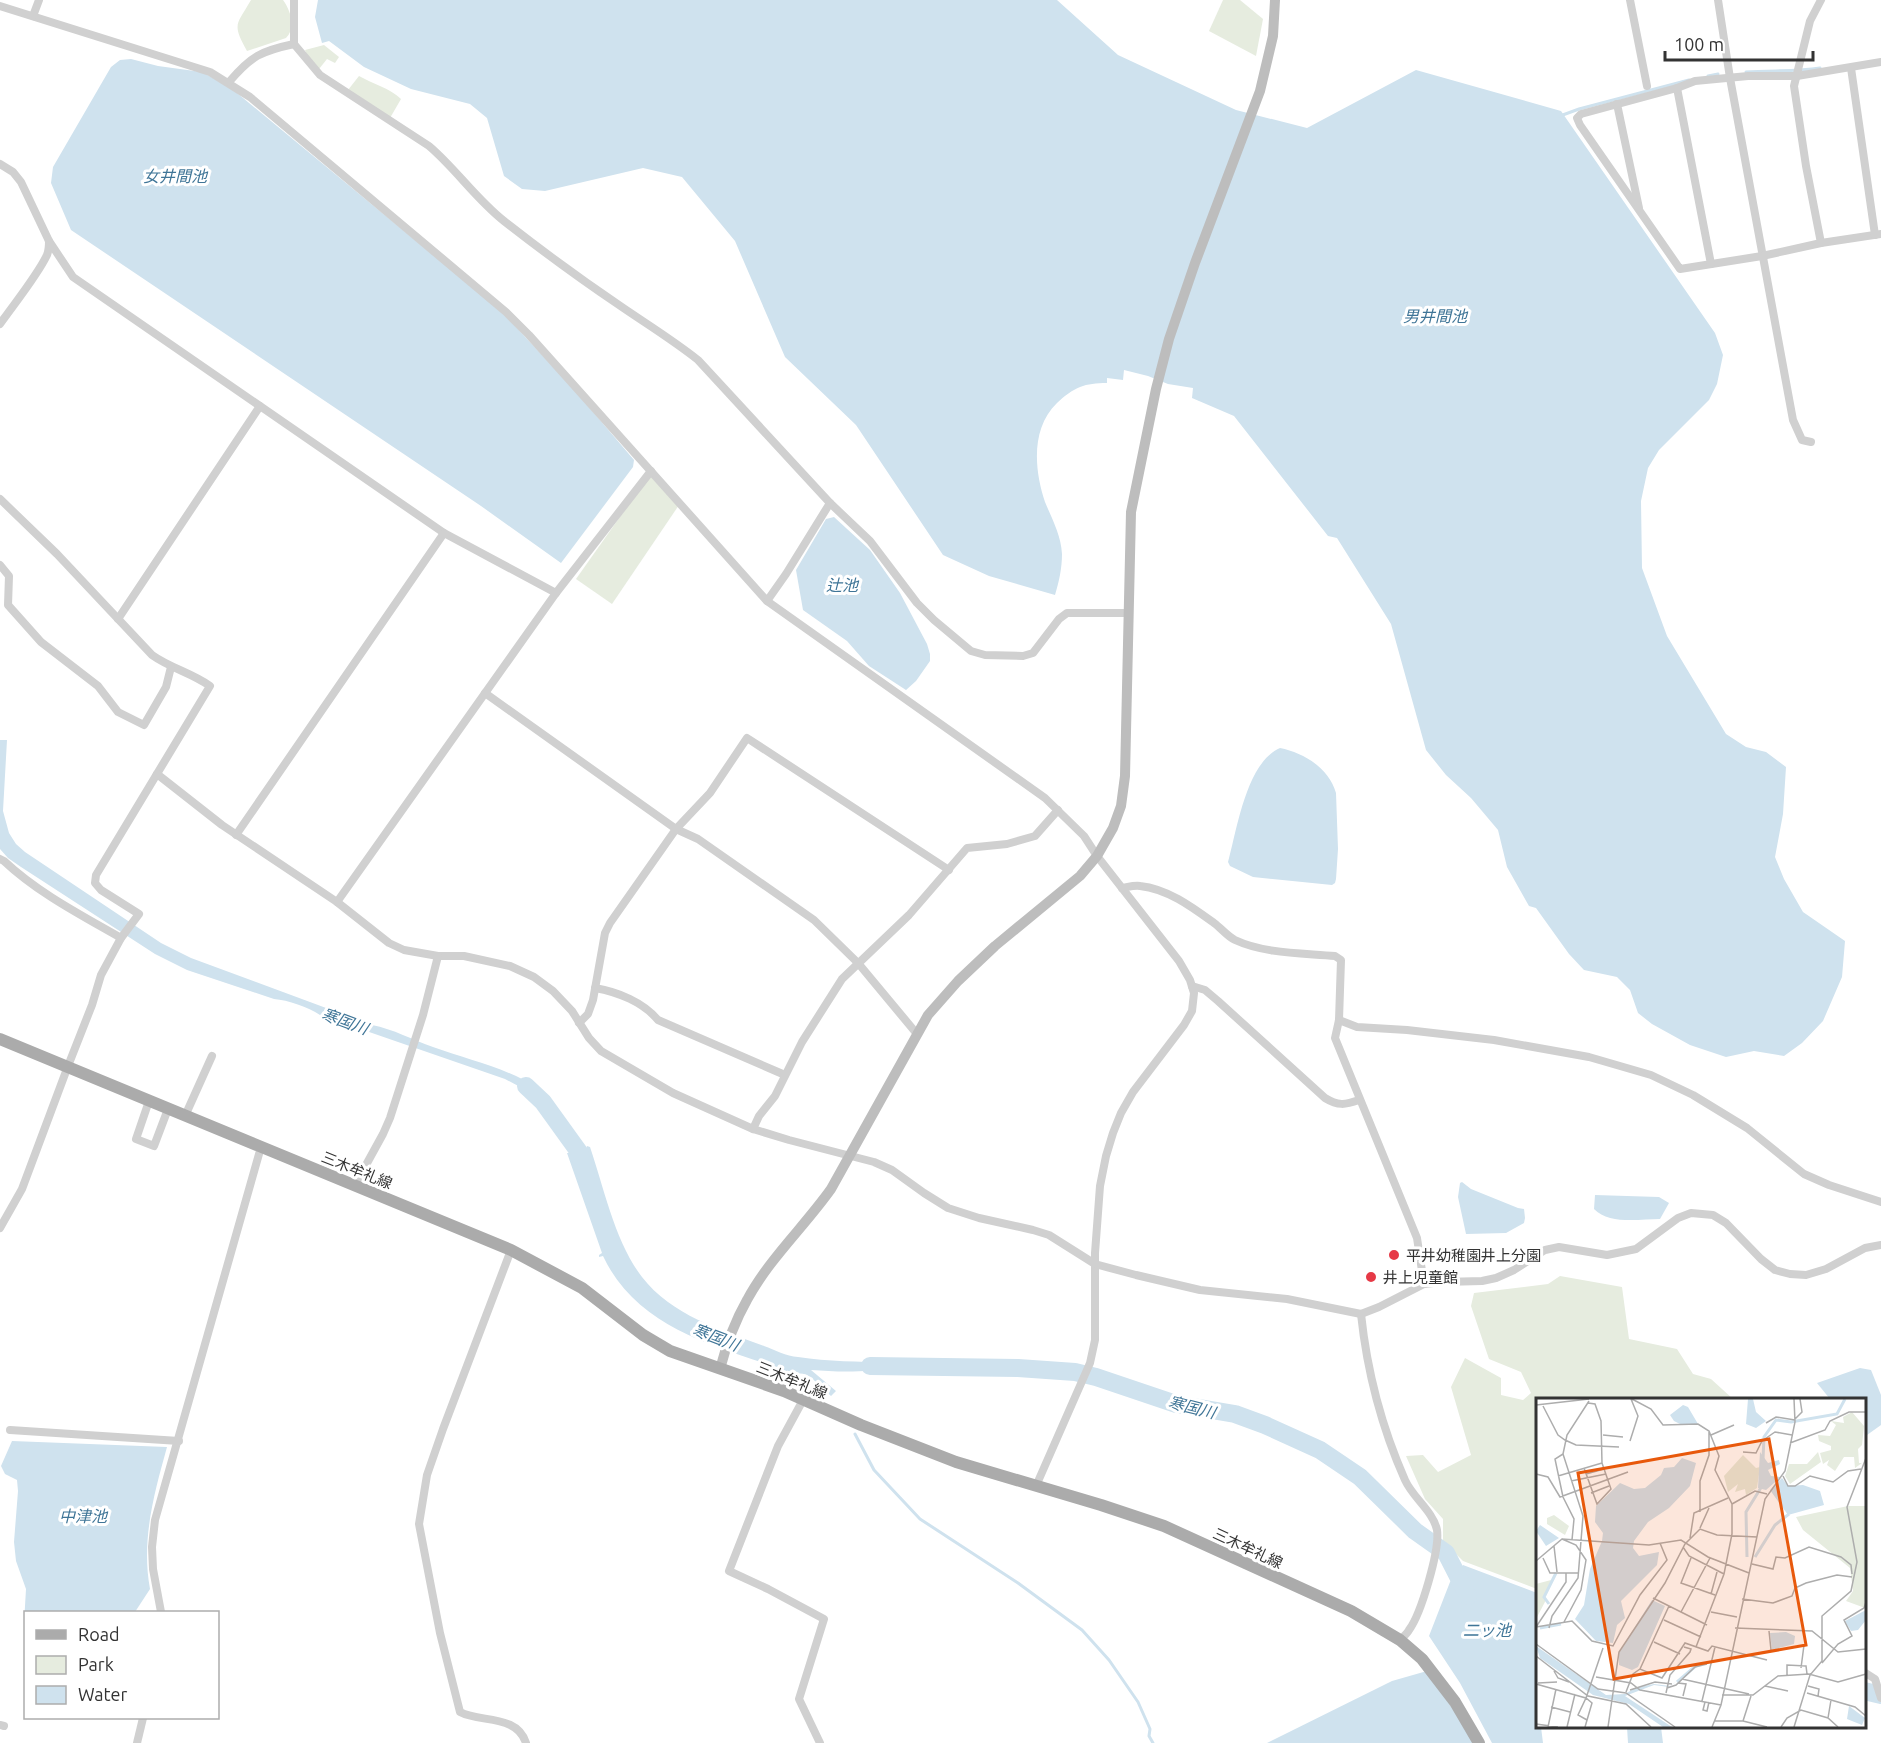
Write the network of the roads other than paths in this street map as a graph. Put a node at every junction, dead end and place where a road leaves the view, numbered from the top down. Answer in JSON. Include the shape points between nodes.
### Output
{"nodes":[{"id":1,"x":39,"y":0,"type":"edge"},
{"id":2,"x":1275,"y":0,"type":"edge"},
{"id":3,"x":1630,"y":0,"type":"edge"},
{"id":4,"x":1718,"y":0,"type":"edge"},
{"id":5,"x":1821,"y":0,"type":"edge"},
{"id":6,"x":292,"y":2,"type":"edge"},
{"id":7,"x":0,"y":6,"type":"edge"},
{"id":8,"x":33,"y":16,"type":"junction"},
{"id":9,"x":294,"y":44,"type":"junction"},
{"id":10,"x":1881,"y":62,"type":"edge"},
{"id":11,"x":1851,"y":68,"type":"junction"},
{"id":12,"x":1797,"y":76,"type":"junction"},
{"id":13,"x":1730,"y":78,"type":"junction"},
{"id":14,"x":229,"y":82,"type":"junction"},
{"id":15,"x":1647,"y":86,"type":"dead end"},
{"id":16,"x":1677,"y":88,"type":"junction"},
{"id":17,"x":1617,"y":104,"type":"junction"},
{"id":18,"x":0,"y":164,"type":"edge"},
{"id":19,"x":1640,"y":212,"type":"junction"},
{"id":20,"x":1878,"y":235,"type":"edge"},
{"id":21,"x":49,"y":241,"type":"junction"},
{"id":22,"x":1821,"y":243,"type":"junction"},
{"id":23,"x":1762,"y":256,"type":"junction"},
{"id":24,"x":1711,"y":264,"type":"junction"},
{"id":25,"x":0,"y":324,"type":"edge"},
{"id":26,"x":260,"y":406,"type":"junction"},
{"id":27,"x":1811,"y":442,"type":"dead end"},
{"id":28,"x":651,"y":471,"type":"junction"},
{"id":29,"x":0,"y":499,"type":"edge"},
{"id":30,"x":830,"y":503,"type":"junction"},
{"id":31,"x":444,"y":533,"type":"junction"},
{"id":32,"x":0,"y":565,"type":"edge"},
{"id":33,"x":556,"y":593,"type":"junction"},
{"id":34,"x":767,"y":600,"type":"junction"},
{"id":35,"x":1128,"y":613,"type":"junction"},
{"id":36,"x":118,"y":619,"type":"junction"},
{"id":37,"x":171,"y":667,"type":"junction"},
{"id":38,"x":485,"y":693,"type":"junction"},
{"id":39,"x":157,"y":774,"type":"junction"},
{"id":40,"x":1058,"y":810,"type":"junction"},
{"id":41,"x":676,"y":829,"type":"junction"},
{"id":42,"x":237,"y":835,"type":"junction"},
{"id":43,"x":1097,"y":856,"type":"junction"},
{"id":44,"x":1,"y":859,"type":"edge"},
{"id":45,"x":948,"y":870,"type":"junction"},
{"id":46,"x":1122,"y":888,"type":"junction"},
{"id":47,"x":337,"y":902,"type":"junction"},
{"id":48,"x":122,"y":938,"type":"junction"},
{"id":49,"x":438,"y":956,"type":"junction"},
{"id":50,"x":858,"y":963,"type":"junction"},
{"id":51,"x":1192,"y":986,"type":"junction"},
{"id":52,"x":596,"y":988,"type":"junction"},
{"id":53,"x":1339,"y":1020,"type":"junction"},
{"id":54,"x":579,"y":1023,"type":"junction"},
{"id":55,"x":917,"y":1034,"type":"junction"},
{"id":56,"x":0,"y":1039,"type":"edge"},
{"id":57,"x":212,"y":1056,"type":"dead end"},
{"id":58,"x":68,"y":1066,"type":"junction"},
{"id":59,"x":785,"y":1075,"type":"junction"},
{"id":60,"x":1359,"y":1100,"type":"junction"},
{"id":61,"x":149,"y":1101,"type":"junction"},
{"id":62,"x":168,"y":1109,"type":"junction"},
{"id":63,"x":184,"y":1116,"type":"junction"},
{"id":64,"x":753,"y":1129,"type":"junction"},
{"id":65,"x":261,"y":1147,"type":"junction"},
{"id":66,"x":850,"y":1155,"type":"junction"},
{"id":67,"x":355,"y":1185,"type":"junction"},
{"id":68,"x":1881,"y":1202,"type":"edge"},
{"id":69,"x":0,"y":1228,"type":"edge"},
{"id":70,"x":1881,"y":1245,"type":"edge"},
{"id":71,"x":511,"y":1250,"type":"junction"},
{"id":72,"x":1095,"y":1264,"type":"junction"},
{"id":73,"x":1424,"y":1284,"type":"junction"},
{"id":74,"x":1361,"y":1314,"type":"junction"},
{"id":75,"x":720,"y":1369,"type":"junction"},
{"id":76,"x":803,"y":1400,"type":"junction"},
{"id":77,"x":10,"y":1430,"type":"dead end"},
{"id":78,"x":179,"y":1440,"type":"junction"},
{"id":79,"x":1036,"y":1486,"type":"junction"},
{"id":80,"x":161,"y":1611,"type":"edge"},
{"id":81,"x":1404,"y":1644,"type":"junction"},
{"id":82,"x":1866,"y":1673,"type":"edge"},
{"id":83,"x":1881,"y":1698,"type":"edge"},
{"id":84,"x":143,"y":1719,"type":"edge"},
{"id":85,"x":137,"y":1743,"type":"edge"},
{"id":86,"x":526,"y":1743,"type":"edge"},
{"id":87,"x":820,"y":1743,"type":"edge"},
{"id":88,"x":1479,"y":1743,"type":"edge"}],
"edges":[{"from":1,"to":8,"type":"street"},
{"from":2,"to":35,"type":"street","via":[[1273,36],[1260,91],[1183,295],[1156,389],[1131,512]]},
{"from":3,"to":15,"type":"street"},
{"from":4,"to":13,"type":"street"},
{"from":5,"to":12,"type":"street","via":[[1810,21]]},
{"from":6,"to":9,"type":"street"},
{"from":7,"to":8,"type":"street"},
{"from":8,"to":14,"type":"street","via":[[186,63]]},
{"from":9,"to":14,"type":"street","via":[[259,53]]},
{"from":9,"to":30,"type":"street","via":[[320,75],[429,146],[502,220],[698,360]]},
{"from":10,"to":11,"type":"street"},
{"from":11,"to":12,"type":"street"},
{"from":11,"to":20,"type":"street"},
{"from":12,"to":13,"type":"street"},
{"from":12,"to":22,"type":"street","via":[[1794,86]]},
{"from":13,"to":16,"type":"street","via":[[1695,81]]},
{"from":13,"to":23,"type":"street"},
{"from":14,"to":28,"type":"street","via":[[506,312]]},
{"from":16,"to":17,"type":"street"},
{"from":16,"to":24,"type":"street"},
{"from":17,"to":19,"type":"street"},
{"from":17,"to":19,"type":"street","via":[[1577,118]]},
{"from":18,"to":21,"type":"street","via":[[21,182]]},
{"from":19,"to":24,"type":"street","via":[[1680,269]]},
{"from":20,"to":22,"type":"street"},
{"from":21,"to":25,"type":"street","via":[[47,255]]},
{"from":21,"to":26,"type":"street","via":[[74,278]]},
{"from":22,"to":23,"type":"street"},
{"from":23,"to":24,"type":"street"},
{"from":23,"to":27,"type":"street","via":[[1793,420],[1802,440]]},
{"from":26,"to":31,"type":"street"},
{"from":26,"to":36,"type":"street"},
{"from":28,"to":33,"type":"street"},
{"from":28,"to":34,"type":"street"},
{"from":29,"to":36,"type":"street"},
{"from":30,"to":34,"type":"street"},
{"from":30,"to":35,"type":"street","via":[[870,541],[917,603],[971,651],[1023,656],[1033,653],[1067,614]]},
{"from":31,"to":33,"type":"street"},
{"from":31,"to":42,"type":"street"},
{"from":32,"to":37,"type":"street","via":[[9,576],[8,605],[41,642],[98,686],[118,712],[144,726],[166,687]]},
{"from":33,"to":38,"type":"street"},
{"from":34,"to":40,"type":"street"},
{"from":35,"to":43,"type":"street","via":[[1125,776],[1121,806]]},
{"from":36,"to":37,"type":"street","via":[[152,656]]},
{"from":37,"to":39,"type":"street","via":[[210,686]]},
{"from":38,"to":41,"type":"street"},
{"from":38,"to":47,"type":"street"},
{"from":39,"to":42,"type":"street"},
{"from":39,"to":48,"type":"street","via":[[96,875],[95,883],[101,890],[139,914]]},
{"from":40,"to":43,"type":"street","via":[[1084,836]]},
{"from":40,"to":45,"type":"street","via":[[1035,836],[1007,844],[967,848]]},
{"from":41,"to":45,"type":"street","via":[[710,793],[747,738]]},
{"from":41,"to":50,"type":"street","via":[[698,839],[814,920]]},
{"from":41,"to":52,"type":"street","via":[[610,923]]},
{"from":42,"to":47,"type":"street"},
{"from":43,"to":46,"type":"street"},
{"from":43,"to":55,"type":"street","via":[[1080,876],[958,981]]},
{"from":44,"to":48,"type":"street","via":[[30,883]]},
{"from":45,"to":50,"type":"street","via":[[909,915]]},
{"from":46,"to":51,"type":"street","via":[[1179,961]]},
{"from":46,"to":53,"type":"street","via":[[1140,886],[1162,891],[1247,945],[1335,956],[1341,960]]},
{"from":47,"to":49,"type":"street","via":[[389,943]]},
{"from":48,"to":58,"type":"street","via":[[102,975]]},
{"from":49,"to":54,"type":"street","via":[[510,966],[534,977],[554,991]]},
{"from":49,"to":67,"type":"street","via":[[418,1032],[383,1134]]},
{"from":50,"to":55,"type":"street"},
{"from":50,"to":59,"type":"street","via":[[842,979]]},
{"from":51,"to":60,"type":"street","via":[[1211,995],[1325,1098],[1345,1105]]},
{"from":51,"to":72,"type":"street","via":[[1192,1011],[1185,1025],[1133,1092],[1113,1133],[1100,1186]]},
{"from":52,"to":54,"type":"street","via":[[588,1014]]},
{"from":52,"to":59,"type":"street","via":[[614,991],[650,1010],[658,1020]]},
{"from":53,"to":60,"type":"street","via":[[1335,1038]]},
{"from":53,"to":68,"type":"street","via":[[1357,1027],[1536,1047],[1651,1075],[1747,1128],[1804,1174]]},
{"from":54,"to":64,"type":"street","via":[[601,1051],[628,1068]]},
{"from":55,"to":66,"type":"street"},
{"from":56,"to":58,"type":"main road","name":"三木牟礼線"},
{"from":57,"to":63,"type":"street"},
{"from":58,"to":61,"type":"main road","name":"三木牟礼線"},
{"from":58,"to":69,"type":"street","via":[[22,1190]]},
{"from":59,"to":64,"type":"street"},
{"from":60,"to":73,"type":"street","via":[[1417,1238]]},
{"from":61,"to":62,"type":"main road","name":"三木牟礼線"},
{"from":61,"to":62,"type":"street","via":[[136,1140],[154,1146]]},
{"from":62,"to":63,"type":"main road","name":"三木牟礼線"},
{"from":63,"to":65,"type":"main road","name":"三木牟礼線"},
{"from":64,"to":66,"type":"street"},
{"from":65,"to":67,"type":"main road","name":"三木牟礼線"},
{"from":65,"to":78,"type":"street"},
{"from":66,"to":72,"type":"street","via":[[892,1170],[948,1208],[1049,1235]]},
{"from":66,"to":75,"type":"street","via":[[814,1213],[746,1300]]},
{"from":67,"to":71,"type":"main road","name":"三木牟礼線"},
{"from":70,"to":73,"type":"street","via":[[1865,1248],[1826,1269],[1806,1275],[1790,1274],[1775,1270],[1761,1259],[1726,1223],[1713,1215],[1691,1213],[1636,1249],[1622,1253],[1607,1255],[1559,1247],[1545,1250],[1496,1278]]},
{"from":71,"to":75,"type":"main road","name":"三木牟礼線","via":[[582,1288],[670,1351]]},
{"from":71,"to":86,"type":"street","via":[[442,1429],[419,1524],[460,1712],[514,1727]]},
{"from":72,"to":74,"type":"street","via":[[1200,1290],[1287,1299]]},
{"from":72,"to":79,"type":"street","via":[[1095,1340],[1090,1363]]},
{"from":73,"to":74,"type":"street"},
{"from":74,"to":81,"type":"street","via":[[1380,1412],[1398,1465],[1409,1488],[1432,1518],[1438,1537],[1422,1603]]},
{"from":75,"to":76,"type":"main road","name":"三木牟礼線"},
{"from":76,"to":79,"type":"main road","name":"三木牟礼線","via":[[956,1462]]},
{"from":76,"to":87,"type":"street","via":[[778,1446],[729,1571],[824,1619],[799,1699]]},
{"from":77,"to":78,"type":"street"},
{"from":78,"to":80,"type":"street","via":[[155,1520],[152,1547]]},
{"from":79,"to":81,"type":"main road","name":"三木牟礼線","via":[[1164,1526],[1351,1611]]},
{"from":81,"to":88,"type":"main road","name":"三木牟礼線","via":[[1442,1684]]},
{"from":82,"to":83,"type":"street","via":[[1875,1679]]},
{"from":84,"to":85,"type":"street"}]}
